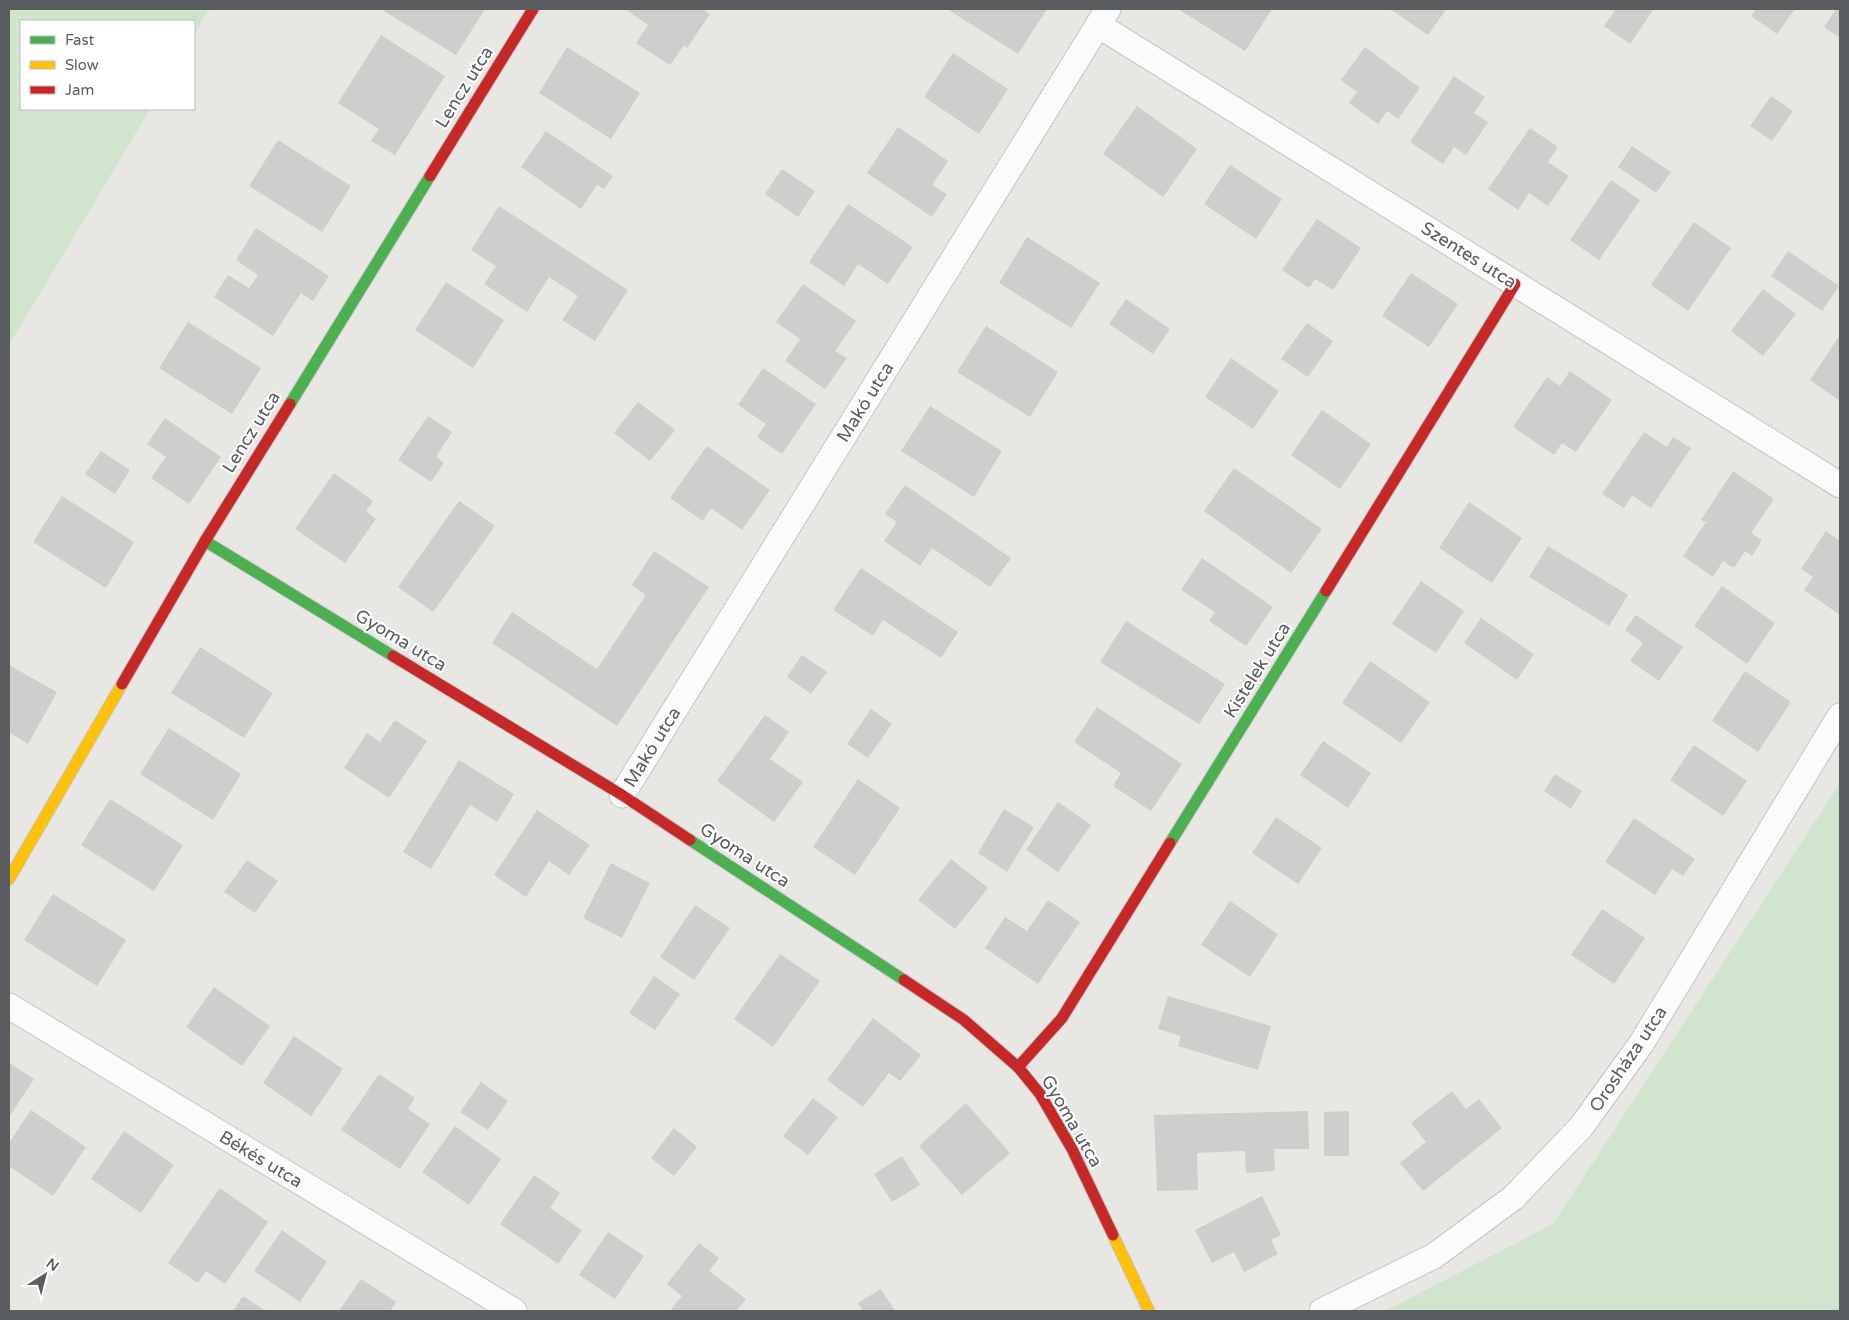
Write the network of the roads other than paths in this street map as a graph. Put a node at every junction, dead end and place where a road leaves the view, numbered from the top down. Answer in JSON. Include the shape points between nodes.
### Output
{"nodes":[{"id":1,"x":532,"y":9,"type":"edge"},
{"id":2,"x":1103,"y":17,"type":"edge"},
{"id":3,"x":1515,"y":284,"type":"junction"},
{"id":4,"x":1840,"y":486,"type":"edge"},
{"id":5,"x":205,"y":541,"type":"junction"},
{"id":6,"x":1840,"y":716,"type":"edge"},
{"id":7,"x":622,"y":795,"type":"junction"},
{"id":8,"x":9,"y":879,"type":"edge"},
{"id":9,"x":9,"y":1006,"type":"edge"},
{"id":10,"x":1018,"y":1067,"type":"junction"},
{"id":11,"x":514,"y":1311,"type":"edge"},
{"id":12,"x":1150,"y":1311,"type":"edge"},
{"id":13,"x":1322,"y":1311,"type":"edge"}],
"edges":[{"from":1,"to":5,"type":"street","name":"Lencz utca"},
{"from":2,"to":3,"type":"street","name":"Szentes utca"},
{"from":2,"to":7,"type":"street","name":"Makó utca"},
{"from":3,"to":4,"type":"street","name":"Szentes utca"},
{"from":3,"to":10,"type":"street","name":"Kistelek utca","via":[[1062,1018]]},
{"from":5,"to":7,"type":"street","name":"Gyoma utca"},
{"from":5,"to":8,"type":"street","name":"Lencz utca"},
{"from":6,"to":13,"type":"street","name":"Orosháza utca","via":[[1642,1044],[1581,1127],[1514,1198],[1434,1256]]},
{"from":7,"to":10,"type":"street","name":"Gyoma utca","via":[[964,1020]]},
{"from":9,"to":11,"type":"street","name":"Békés utca"},
{"from":10,"to":12,"type":"street","name":"Gyoma utca","via":[[1040,1094],[1072,1149]]}]}
